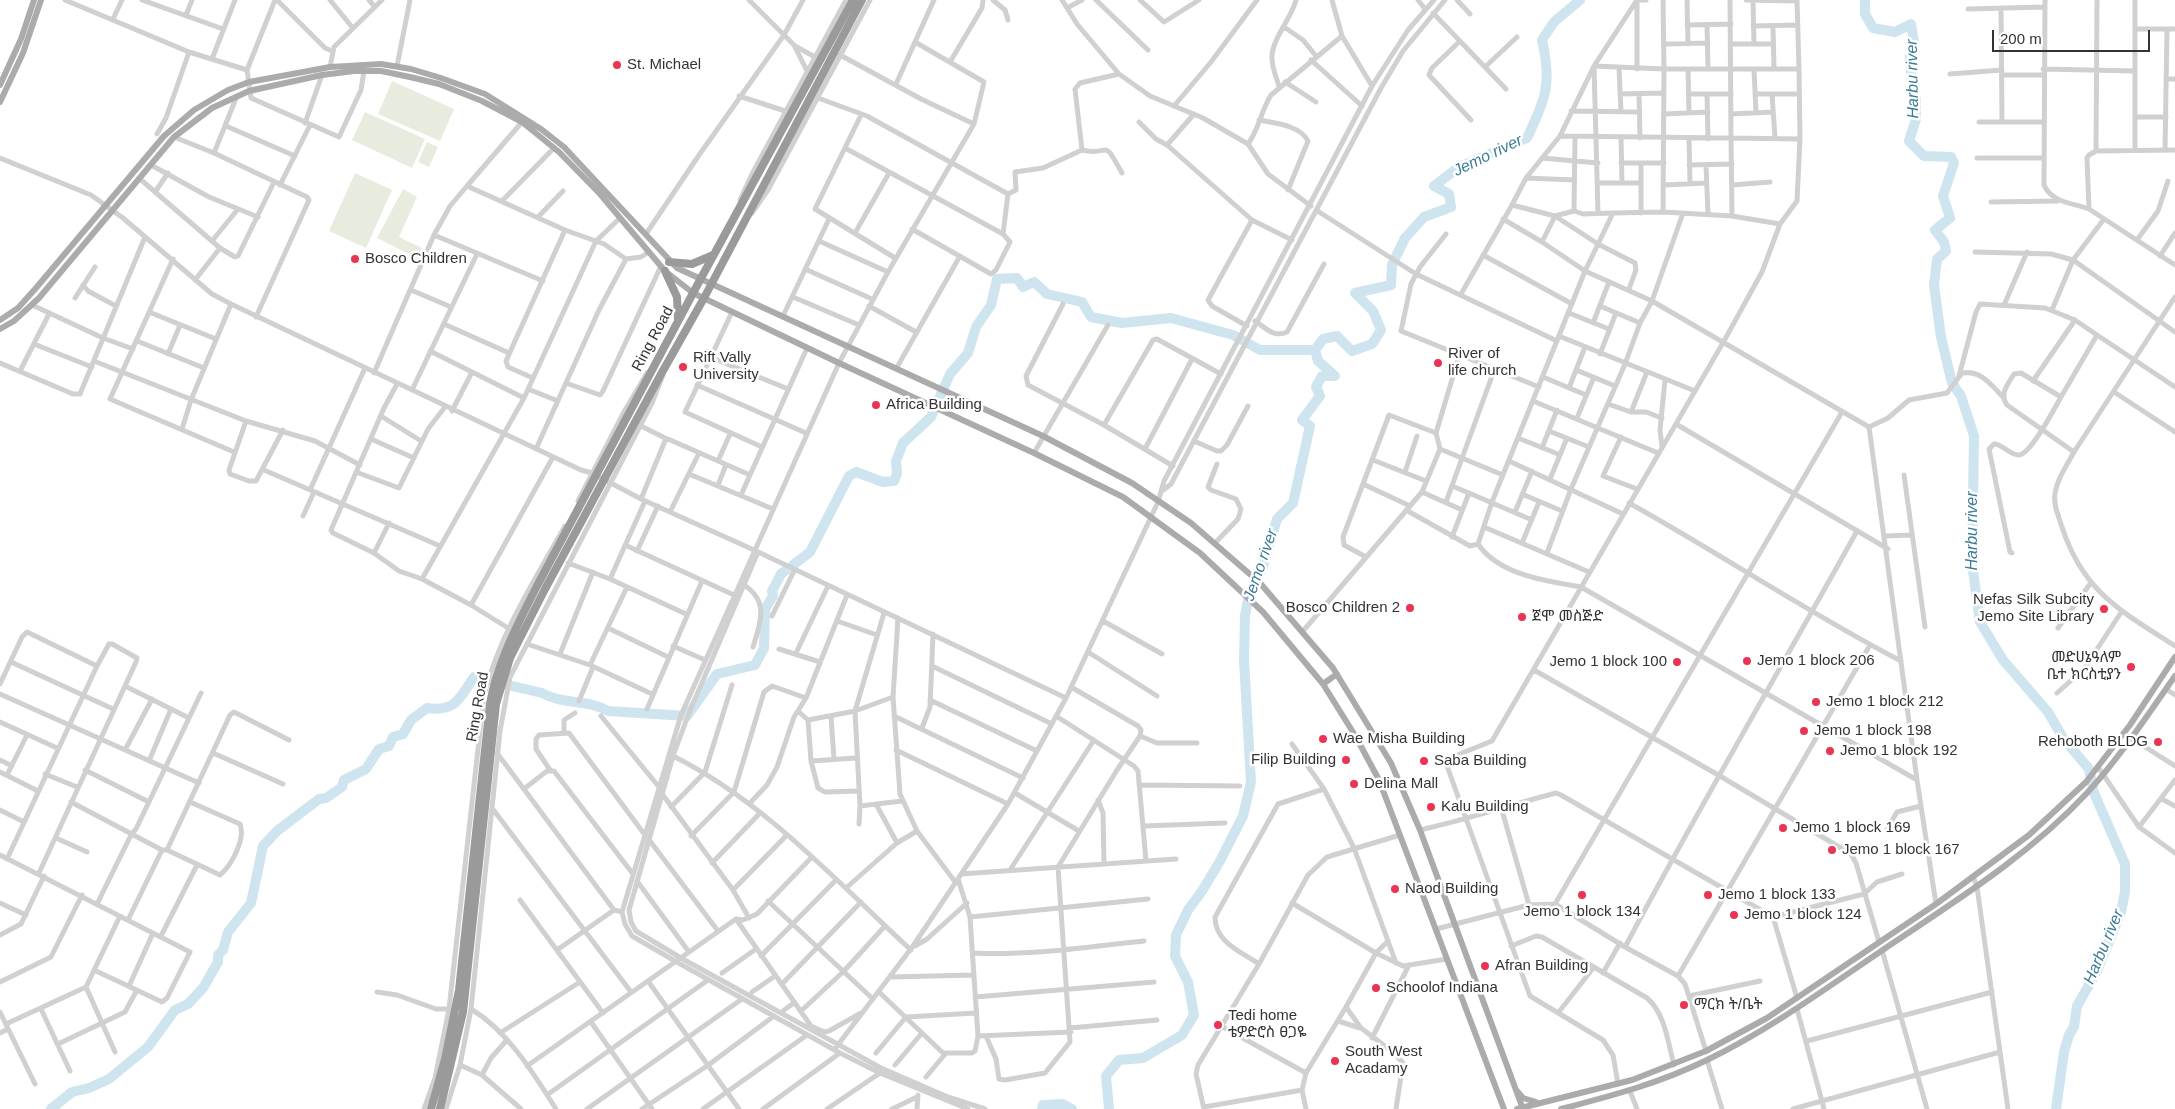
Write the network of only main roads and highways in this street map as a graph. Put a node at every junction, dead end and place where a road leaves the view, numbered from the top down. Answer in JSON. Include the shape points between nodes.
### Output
{"nodes":[{"id":1,"x":34,"y":0,"type":"edge"},
{"id":2,"x":42,"y":0,"type":"edge"},
{"id":3,"x":853,"y":0,"type":"edge"},
{"id":4,"x":862,"y":0,"type":"edge"},
{"id":5,"x":0,"y":85,"type":"edge"},
{"id":6,"x":0,"y":102,"type":"edge"},
{"id":7,"x":539,"y":132,"type":"junction"},
{"id":8,"x":715,"y":254,"type":"junction"},
{"id":9,"x":669,"y":262,"type":"junction"},
{"id":10,"x":663,"y":268,"type":"junction"},
{"id":11,"x":700,"y":280,"type":"junction"},
{"id":12,"x":710,"y":285,"type":"junction"},
{"id":13,"x":693,"y":293,"type":"junction"},
{"id":14,"x":704,"y":298,"type":"junction"},
{"id":15,"x":0,"y":320,"type":"edge"},
{"id":16,"x":678,"y":325,"type":"junction"},
{"id":17,"x":0,"y":329,"type":"edge"},
{"id":18,"x":601,"y":477,"type":"junction"},
{"id":19,"x":2175,"y":657,"type":"edge"},
{"id":20,"x":1337,"y":674,"type":"junction"},
{"id":21,"x":2175,"y":676,"type":"edge"},
{"id":22,"x":1323,"y":684,"type":"junction"},
{"id":23,"x":494,"y":697,"type":"junction"},
{"id":24,"x":2101,"y":770,"type":"junction"},
{"id":25,"x":1818,"y":984,"type":"junction"},
{"id":26,"x":1822,"y":991,"type":"junction"},
{"id":27,"x":1514,"y":1087,"type":"junction"},
{"id":28,"x":1540,"y":1102,"type":"junction"},
{"id":29,"x":1520,"y":1108,"type":"edge"},
{"id":30,"x":431,"y":1109,"type":"edge"},
{"id":31,"x":440,"y":1109,"type":"edge"},
{"id":32,"x":1504,"y":1109,"type":"edge"},
{"id":33,"x":1561,"y":1109,"type":"edge"}],
"edges":[{"from":1,"to":5,"type":"main road"},
{"from":2,"to":6,"type":"main road","via":[[23,53]]},
{"from":3,"to":8,"type":"highway"},
{"from":4,"to":12,"type":"highway"},
{"from":7,"to":9,"type":"main road","via":[[587,169]]},
{"from":7,"to":10,"type":"main road","via":[[584,177]]},
{"from":7,"to":15,"type":"main road","via":[[485,94],[397,66],[330,66],[249,82],[212,98],[164,136],[18,308]]},
{"from":7,"to":17,"type":"main road","via":[[482,101],[439,84],[410,77],[364,71],[322,75],[249,91],[212,108],[174,137],[32,305],[14,322]]},
{"from":8,"to":9,"type":"highway","via":[[692,264]]},
{"from":8,"to":11,"type":"highway"},
{"from":9,"to":11,"type":"main road"},
{"from":10,"to":13,"type":"main road"},
{"from":10,"to":16,"type":"highway","via":[[677,297]]},
{"from":11,"to":12,"type":"main road"},
{"from":11,"to":13,"type":"highway","name":"Ring Road"},
{"from":12,"to":14,"type":"highway","name":"Ring Road"},
{"from":12,"to":20,"type":"main road","via":[[1043,436],[1132,483],[1191,523],[1260,582]]},
{"from":13,"to":14,"type":"main road"},
{"from":13,"to":16,"type":"highway","name":"Ring Road"},
{"from":14,"to":18,"type":"highway","name":"Ring Road"},
{"from":14,"to":22,"type":"main road","via":[[1123,497],[1200,553],[1244,593]]},
{"from":16,"to":18,"type":"highway","name":"Ring Road"},
{"from":18,"to":23,"type":"highway","name":"Ring Road","via":[[500,676]]},
{"from":19,"to":24,"type":"main road"},
{"from":20,"to":22,"type":"main road"},
{"from":20,"to":27,"type":"main road","via":[[1391,763],[1420,830]]},
{"from":21,"to":24,"type":"main road","via":[[2131,738]]},
{"from":22,"to":32,"type":"main road","via":[[1379,780]]},
{"from":23,"to":30,"type":"highway","name":"Ring Road","via":[[458,990],[446,1059]]},
{"from":23,"to":31,"type":"highway","name":"Ring Road","via":[[464,1004]]},
{"from":24,"to":25,"type":"main road","via":[[2094,773],[2030,835]]},
{"from":24,"to":26,"type":"main road","via":[[2087,793],[2038,840],[1977,887]]},
{"from":25,"to":26,"type":"main road"},
{"from":25,"to":28,"type":"main road","via":[[1768,1018],[1674,1065],[1618,1084]]},
{"from":26,"to":33,"type":"main road","via":[[1708,1060],[1630,1091]]},
{"from":27,"to":28,"type":"main road","via":[[1523,1098]]},
{"from":27,"to":29,"type":"main road"},
{"from":28,"to":29,"type":"main road"}]}
